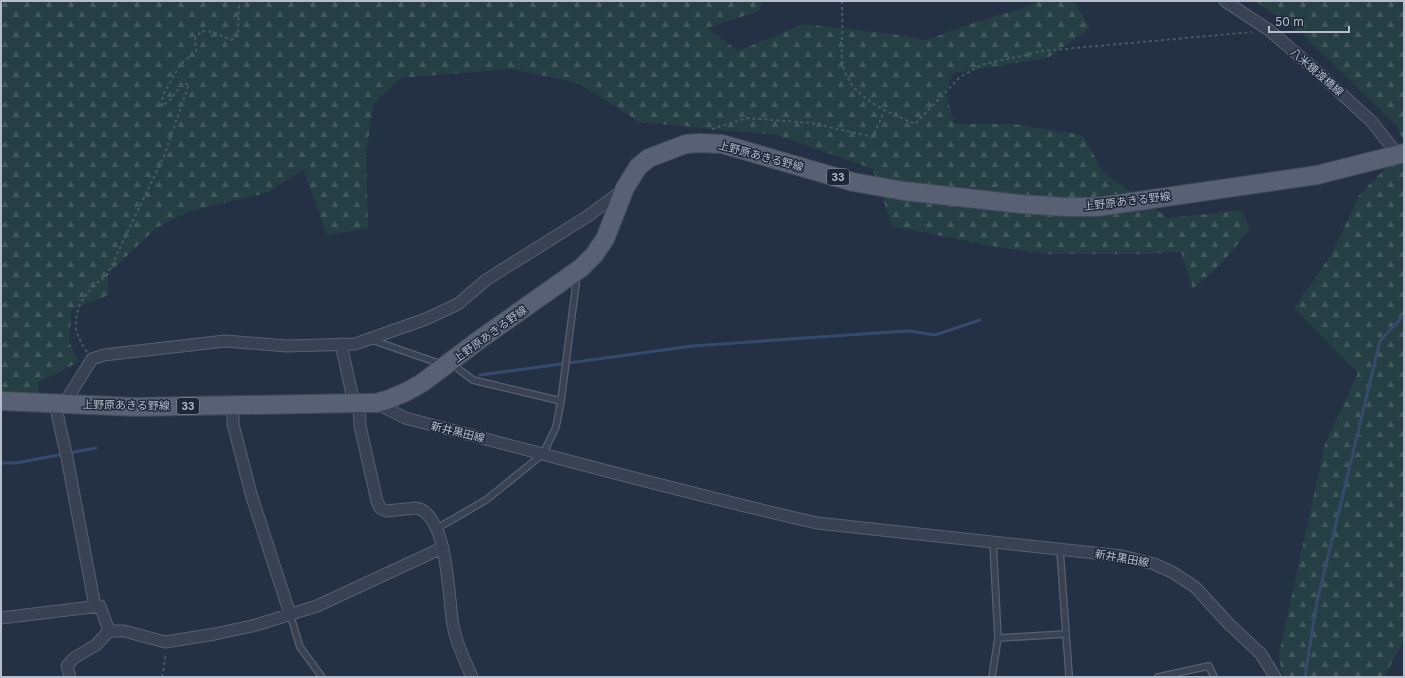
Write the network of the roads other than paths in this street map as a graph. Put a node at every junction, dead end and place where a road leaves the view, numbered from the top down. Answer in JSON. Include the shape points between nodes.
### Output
{"nodes":[{"id":1,"x":1225,"y":1,"type":"edge"},
{"id":2,"x":1401,"y":154,"type":"edge"},
{"id":3,"x":625,"y":188,"type":"junction"},
{"id":4,"x":578,"y":270,"type":"junction"},
{"id":5,"x":368,"y":338,"type":"junction"},
{"id":6,"x":341,"y":344,"type":"junction"},
{"id":7,"x":448,"y":364,"type":"junction"},
{"id":8,"x":1,"y":401,"type":"edge"},
{"id":9,"x":562,"y":401,"type":"junction"},
{"id":10,"x":363,"y":403,"type":"junction"},
{"id":11,"x":59,"y":404,"type":"junction"},
{"id":12,"x":233,"y":405,"type":"junction"},
{"id":13,"x":543,"y":454,"type":"junction"},
{"id":14,"x":436,"y":528,"type":"junction"},
{"id":15,"x":994,"y":542,"type":"junction"},
{"id":16,"x":442,"y":548,"type":"junction"},
{"id":17,"x":1060,"y":550,"type":"junction"},
{"id":18,"x":95,"y":606,"type":"junction"},
{"id":19,"x":290,"y":614,"type":"junction"},
{"id":20,"x":1,"y":618,"type":"edge"},
{"id":21,"x":109,"y":630,"type":"junction"},
{"id":22,"x":1066,"y":634,"type":"junction"},
{"id":23,"x":998,"y":638,"type":"junction"},
{"id":24,"x":1069,"y":675,"type":"dead end"},
{"id":25,"x":70,"y":677,"type":"edge"},
{"id":26,"x":322,"y":677,"type":"edge"},
{"id":27,"x":472,"y":677,"type":"edge"},
{"id":28,"x":992,"y":677,"type":"edge"},
{"id":29,"x":1158,"y":677,"type":"edge"},
{"id":30,"x":1214,"y":677,"type":"edge"},
{"id":31,"x":1275,"y":677,"type":"edge"}],
"edges":[{"from":1,"to":2,"type":"street","name":"八米鏡渡橋線","via":[[1270,30],[1372,122]]},
{"from":2,"to":3,"type":"main road","name":"上野原あきる野線","number":"33","via":[[1318,175],[1097,207],[1066,207],[904,191],[853,182],[722,144],[700,143],[686,144],[649,158],[638,167]]},
{"from":3,"to":4,"type":"main road","name":"上野原あきる野線","number":"33","via":[[605,239],[594,255]]},
{"from":3,"to":5,"type":"street","via":[[588,216],[486,280],[458,304],[426,319]]},
{"from":4,"to":7,"type":"main road","name":"上野原あきる野線","number":"33"},
{"from":4,"to":9,"type":"lane"},
{"from":5,"to":6,"type":"street","via":[[355,344]]},
{"from":5,"to":7,"type":"lane"},
{"from":6,"to":10,"type":"street"},
{"from":6,"to":11,"type":"street","via":[[287,346],[225,341],[104,355],[92,359]]},
{"from":7,"to":9,"type":"lane","via":[[473,380]]},
{"from":7,"to":10,"type":"main road","name":"上野原あきる野線","number":"33","via":[[406,392]]},
{"from":8,"to":11,"type":"main road","name":"上野原あきる野線","number":"33"},
{"from":9,"to":13,"type":"lane","via":[[556,427]]},
{"from":10,"to":12,"type":"main road","name":"上野原あきる野線","number":"33"},
{"from":10,"to":13,"type":"street","name":"新井黒田線","via":[[405,418]]},
{"from":10,"to":14,"type":"street","via":[[360,426],[380,508],[386,511],[421,509]]},
{"from":11,"to":12,"type":"main road","name":"上野原あきる野線","number":"33"},
{"from":11,"to":18,"type":"street","via":[[65,454]]},
{"from":12,"to":19,"type":"street","via":[[233,424],[251,494]]},
{"from":13,"to":14,"type":"lane","via":[[486,500]]},
{"from":13,"to":15,"type":"street","name":"新井黒田線","via":[[818,523]]},
{"from":14,"to":16,"type":"street"},
{"from":15,"to":17,"type":"street","name":"新井黒田線"},
{"from":15,"to":23,"type":"lane"},
{"from":16,"to":19,"type":"street","via":[[317,606]]},
{"from":16,"to":27,"type":"street","via":[[448,571],[453,626]]},
{"from":17,"to":22,"type":"lane"},
{"from":17,"to":31,"type":"street","name":"新井黒田線","via":[[1143,560],[1180,576],[1195,587],[1229,624],[1262,654]]},
{"from":18,"to":20,"type":"street"},
{"from":18,"to":21,"type":"street","via":[[100,606]]},
{"from":19,"to":21,"type":"street","via":[[256,625],[168,642],[124,631]]},
{"from":19,"to":26,"type":"lane","via":[[300,647]]},
{"from":21,"to":25,"type":"street","via":[[96,645],[74,658],[67,666]]},
{"from":22,"to":23,"type":"lane"},
{"from":22,"to":24,"type":"lane"},
{"from":23,"to":28,"type":"lane"},
{"from":29,"to":30,"type":"lane","via":[[1209,666]]}]}
